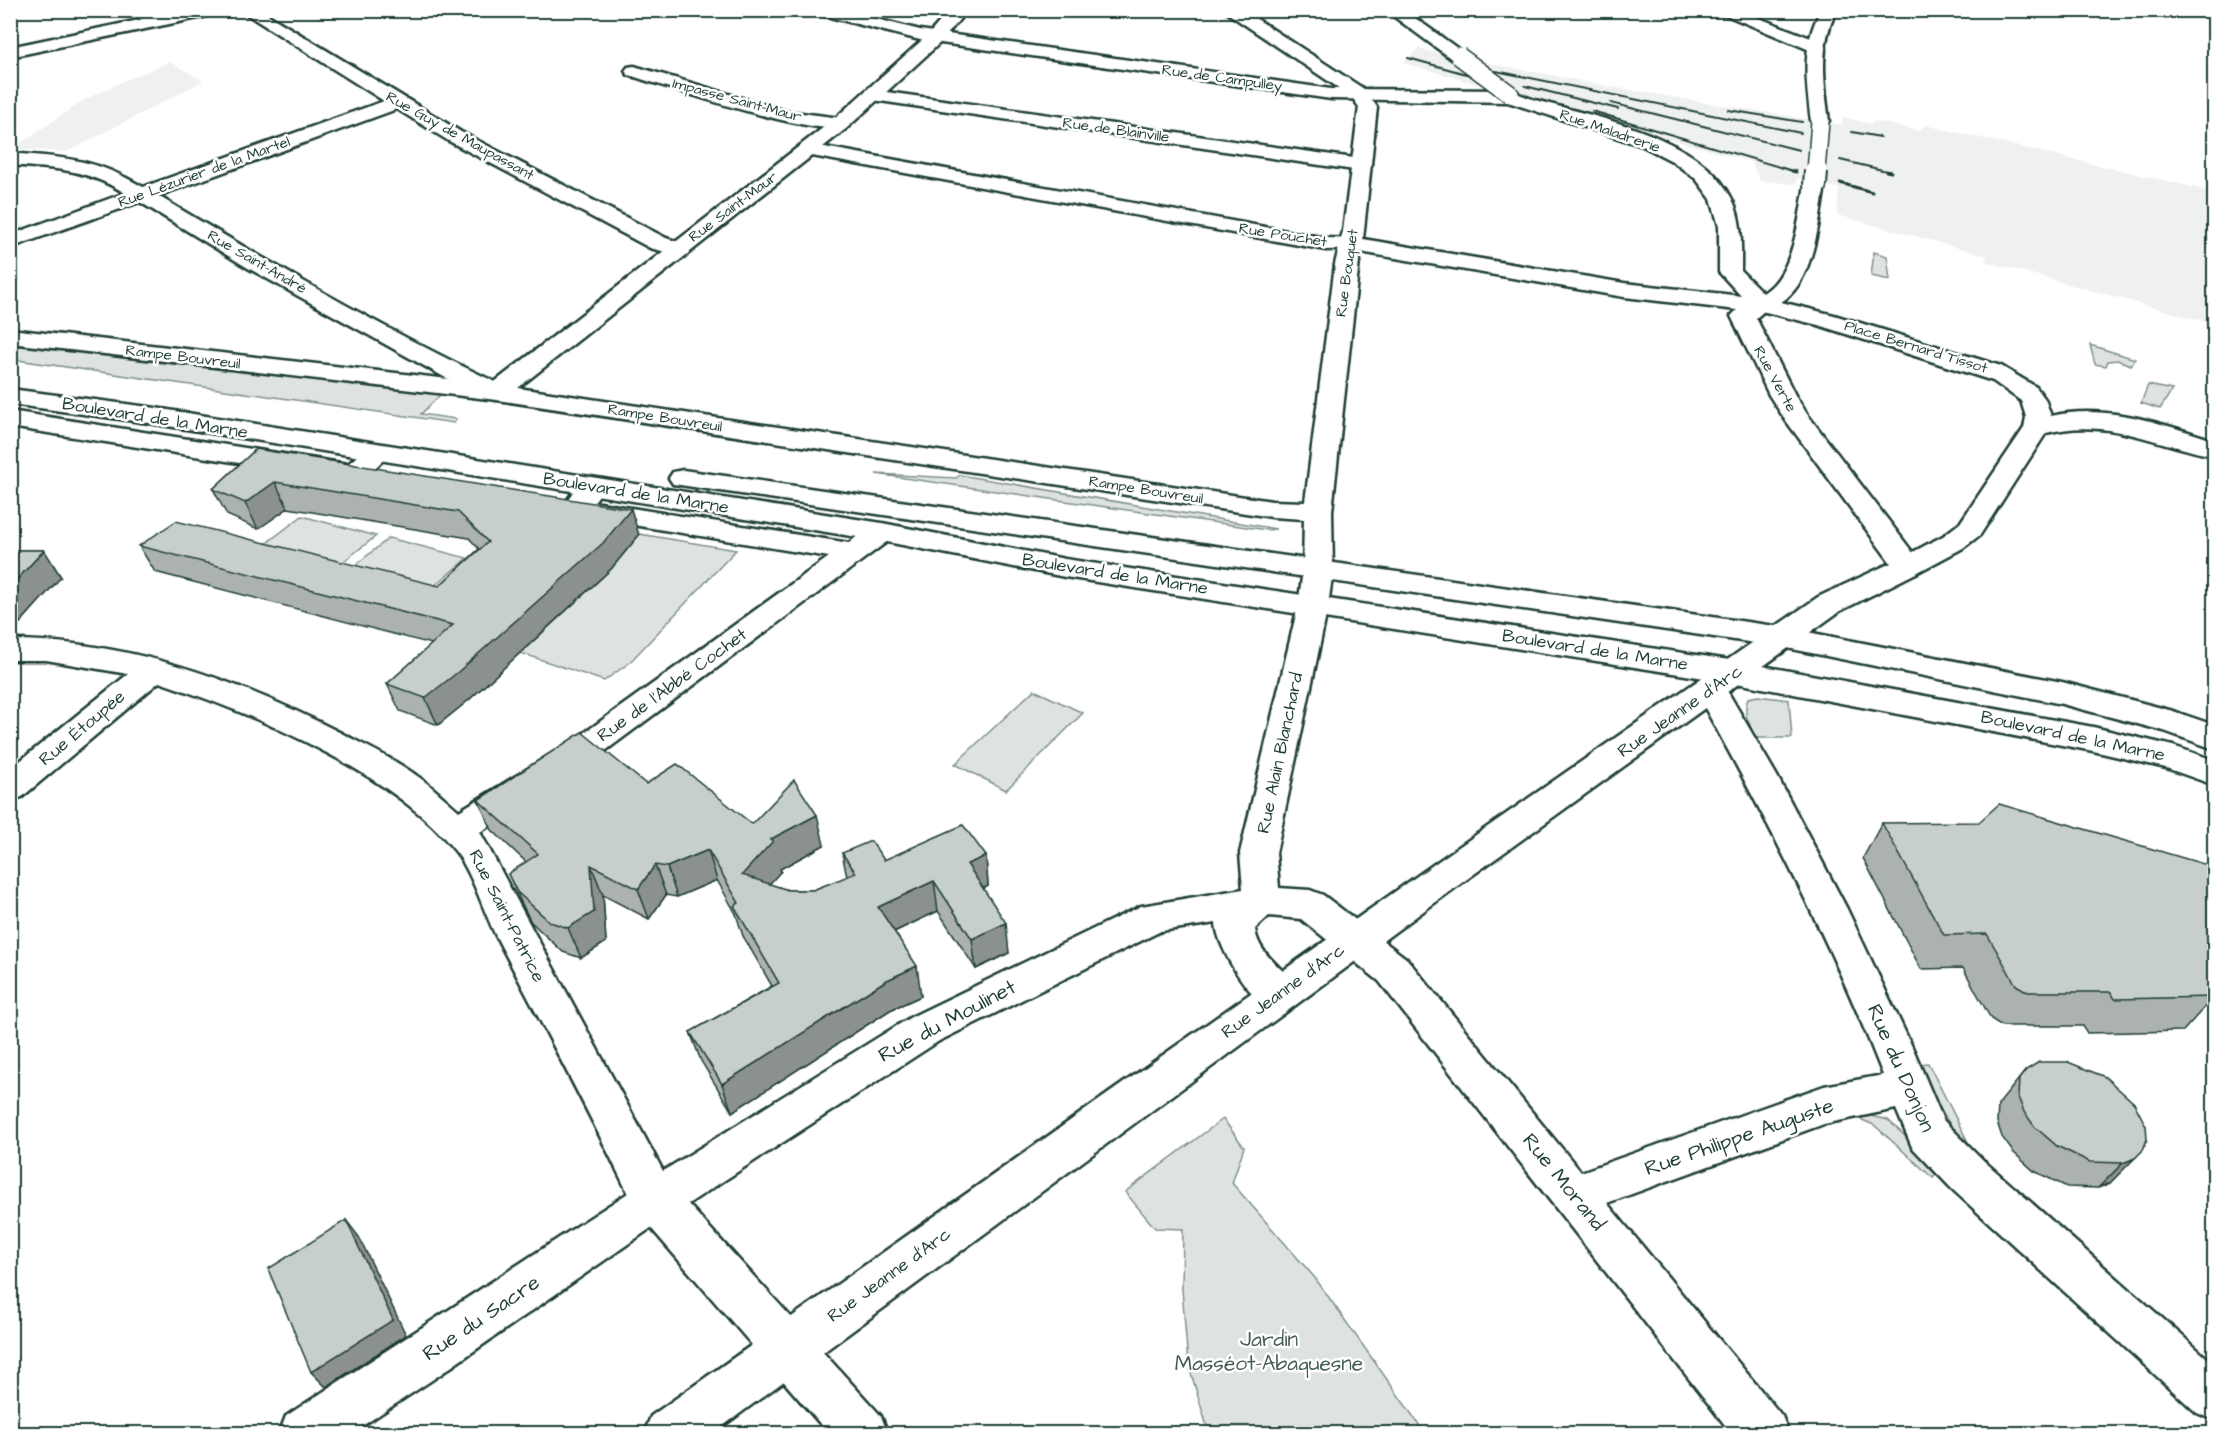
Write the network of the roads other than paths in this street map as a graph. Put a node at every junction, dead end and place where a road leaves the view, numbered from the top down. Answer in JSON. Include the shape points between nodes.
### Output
{"nodes":[{"id":1,"x":131,"y":10,"type":"edge"},
{"id":2,"x":213,"y":10,"type":"edge"},
{"id":3,"x":248,"y":10,"type":"edge"},
{"id":4,"x":820,"y":10,"type":"edge"},
{"id":5,"x":959,"y":10,"type":"edge"},
{"id":6,"x":1232,"y":10,"type":"edge"},
{"id":7,"x":1393,"y":10,"type":"edge"},
{"id":8,"x":1722,"y":10,"type":"edge"},
{"id":9,"x":1829,"y":10,"type":"edge"},
{"id":10,"x":157,"y":21,"type":"junction"},
{"id":11,"x":936,"y":37,"type":"junction"},
{"id":12,"x":1818,"y":47,"type":"junction"},
{"id":13,"x":10,"y":52,"type":"edge"},
{"id":14,"x":634,"y":71,"type":"dead end"},
{"id":15,"x":1358,"y":93,"type":"junction"},
{"id":16,"x":872,"y":95,"type":"junction"},
{"id":17,"x":1510,"y":95,"type":"junction"},
{"id":18,"x":398,"y":102,"type":"junction"},
{"id":19,"x":840,"y":124,"type":"junction"},
{"id":20,"x":808,"y":150,"type":"junction"},
{"id":21,"x":10,"y":159,"type":"edge"},
{"id":22,"x":1360,"y":165,"type":"junction"},
{"id":23,"x":144,"y":194,"type":"junction"},
{"id":24,"x":10,"y":242,"type":"edge"},
{"id":25,"x":1351,"y":244,"type":"junction"},
{"id":26,"x":677,"y":249,"type":"junction"},
{"id":27,"x":1761,"y":304,"type":"junction"},
{"id":28,"x":10,"y":336,"type":"edge"},
{"id":29,"x":10,"y":377,"type":"edge"},
{"id":30,"x":497,"y":392,"type":"junction"},
{"id":31,"x":10,"y":396,"type":"edge"},
{"id":32,"x":10,"y":418,"type":"edge"},
{"id":33,"x":2037,"y":428,"type":"junction"},
{"id":34,"x":2213,"y":448,"type":"edge"},
{"id":35,"x":376,"y":453,"type":"junction"},
{"id":36,"x":584,"y":497,"type":"junction"},
{"id":37,"x":1318,"y":511,"type":"junction"},
{"id":38,"x":882,"y":532,"type":"junction"},
{"id":39,"x":852,"y":552,"type":"junction"},
{"id":40,"x":1908,"y":566,"type":"junction"},
{"id":41,"x":1318,"y":570,"type":"junction"},
{"id":42,"x":1313,"y":606,"type":"junction"},
{"id":43,"x":1782,"y":637,"type":"junction"},
{"id":44,"x":10,"y":650,"type":"edge"},
{"id":45,"x":154,"y":669,"type":"junction"},
{"id":46,"x":1723,"y":681,"type":"junction"},
{"id":47,"x":2214,"y":737,"type":"edge"},
{"id":48,"x":2214,"y":773,"type":"edge"},
{"id":49,"x":10,"y":788,"type":"edge"},
{"id":50,"x":457,"y":829,"type":"junction"},
{"id":51,"x":1262,"y":900,"type":"junction"},
{"id":52,"x":1356,"y":939,"type":"junction"},
{"id":53,"x":1280,"y":993,"type":"junction"},
{"id":54,"x":1907,"y":1089,"type":"junction"},
{"id":55,"x":1574,"y":1195,"type":"junction"},
{"id":56,"x":656,"y":1200,"type":"junction"},
{"id":57,"x":787,"y":1348,"type":"junction"},
{"id":58,"x":2214,"y":1396,"type":"edge"},
{"id":59,"x":304,"y":1434,"type":"edge"},
{"id":60,"x":669,"y":1434,"type":"edge"},
{"id":61,"x":863,"y":1434,"type":"edge"},
{"id":62,"x":1764,"y":1434,"type":"edge"}],
"edges":[{"from":1,"to":10,"type":"street"},
{"from":2,"to":10,"type":"street"},
{"from":3,"to":18,"type":"street","name":"Rue Guy de Maupassant"},
{"from":4,"to":11,"type":"street","name":"Rue de Campulley"},
{"from":5,"to":11,"type":"street","name":"Rue Saint-Maur"},
{"from":6,"to":15,"type":"street"},
{"from":7,"to":17,"type":"street","name":"Rue Maladrerie","bridge":true},
{"from":8,"to":12,"type":"street"},
{"from":9,"to":12,"type":"street","via":[[1816,35]]},
{"from":10,"to":13,"type":"street"},
{"from":11,"to":15,"type":"street","name":"Rue de Campulley","via":[[1316,92]]},
{"from":11,"to":16,"type":"street","name":"Rue Saint-Maur"},
{"from":12,"to":27,"type":"street","name":"Rue Verte","bridge":true,"via":[[1814,62],[1820,121],[1815,185],[1803,250],[1783,291]]},
{"from":14,"to":19,"type":"street","name":"Impasse Saint-Maur","via":[[784,116]]},
{"from":15,"to":17,"type":"street","name":"Rue de Campulley"},
{"from":15,"to":22,"type":"street","name":"Rue Bouquet","via":[[1368,107]]},
{"from":16,"to":19,"type":"street","name":"Rue Saint-Maur"},
{"from":16,"to":22,"type":"street","name":"Rue de Blainville"},
{"from":17,"to":27,"type":"street","name":"Rue Maladrerie","via":[[1656,143],[1711,181],[1730,225],[1730,272]]},
{"from":18,"to":23,"type":"street","name":"Rue Lézurier de la Martel"},
{"from":18,"to":26,"type":"street","name":"Rue Guy de Maupassant","via":[[454,136],[658,243]]},
{"from":19,"to":20,"type":"street","name":"Rue Saint-Maur"},
{"from":20,"to":25,"type":"street","name":"Rue Pouchet","via":[[1326,244]]},
{"from":20,"to":26,"type":"street","name":"Rue Saint-Maur"},
{"from":21,"to":23,"type":"street","name":"Rue Saint-André","via":[[94,168]]},
{"from":22,"to":25,"type":"street","name":"Rue Bouquet"},
{"from":23,"to":24,"type":"street","name":"Rue Lézurier de la Martel"},
{"from":23,"to":30,"type":"street","name":"Rue Saint-André","via":[[255,263],[453,372]]},
{"from":25,"to":27,"type":"street","name":"Rue Pouchet","via":[[1624,290]]},
{"from":25,"to":37,"type":"street","name":"Rue Bouquet"},
{"from":26,"to":30,"type":"street","name":"Rue Saint-Maur"},
{"from":27,"to":33,"type":"street","name":"Place Bernard Tissot","via":[[2003,375],[2034,398],[2040,418]]},
{"from":27,"to":40,"type":"street","name":"Rue Verte","via":[[1743,316],[1782,395]]},
{"from":28,"to":30,"type":"street","name":"Rampe Bouvreuil"},
{"from":29,"to":41,"type":"street","name":"Boulevard de la Marne"},
{"from":30,"to":37,"type":"street","name":"Rampe Bouvreuil","via":[[1272,509]]},
{"from":31,"to":35,"type":"street","name":"Boulevard de la Marne"},
{"from":32,"to":35,"type":"street","name":"Boulevard de la Marne","via":[[354,473]]},
{"from":33,"to":34,"type":"street","via":[[2097,418]]},
{"from":33,"to":40,"type":"street","via":[[1970,529]]},
{"from":35,"to":36,"type":"street","name":"Boulevard de la Marne"},
{"from":36,"to":38,"type":"street","name":"Boulevard de la Marne"},
{"from":36,"to":39,"type":"street","name":"Boulevard de la Marne"},
{"from":37,"to":41,"type":"street","name":"Rue Bouquet"},
{"from":38,"to":39,"type":"street","name":"Rue de l'Abbé Cochet"},
{"from":38,"to":42,"type":"street","name":"Boulevard de la Marne","via":[[1065,568]]},
{"from":39,"to":50,"type":"street","name":"Rue de l'Abbé Cochet","via":[[585,749]]},
{"from":40,"to":43,"type":"street","name":"Rue Jeanne d'Arc","via":[[1840,597]]},
{"from":41,"to":42,"type":"street","name":"Rue Bouquet"},
{"from":41,"to":43,"type":"street","name":"Boulevard de la Marne"},
{"from":42,"to":46,"type":"street","name":"Boulevard de la Marne"},
{"from":42,"to":51,"type":"street","name":"Rue Alain Blanchard","via":[[1258,853]]},
{"from":43,"to":46,"type":"street","name":"Rue Jeanne d'Arc"},
{"from":43,"to":47,"type":"street","name":"Boulevard de la Marne","via":[[2074,696]]},
{"from":44,"to":45,"type":"street","name":"Rue Saint-Patrice","via":[[46,650]]},
{"from":45,"to":49,"type":"street","name":"Rue Étoupée"},
{"from":45,"to":50,"type":"street","name":"Rue Saint-Patrice","via":[[222,692],[324,739],[408,787]]},
{"from":46,"to":48,"type":"street","name":"Boulevard de la Marne","via":[[2093,739],[2173,758]]},
{"from":46,"to":52,"type":"street","name":"Rue Jeanne d'Arc"},
{"from":46,"to":54,"type":"street","name":"Rue du Donjon","via":[[1760,776],[1828,909],[1894,1051]]},
{"from":50,"to":56,"type":"street","name":"Rue Saint-Patrice","via":[[472,846],[514,934]]},
{"from":51,"to":52,"type":"street","via":[[1310,905]]},
{"from":51,"to":53,"type":"street","via":[[1235,924],[1235,937],[1240,952]]},
{"from":51,"to":56,"type":"street","name":"Rue du Moulinet","via":[[1154,917],[963,1009],[901,1043]]},
{"from":52,"to":53,"type":"street","name":"Rue Jeanne d'Arc"},
{"from":52,"to":55,"type":"street","name":"Rue Morand","via":[[1393,970]]},
{"from":53,"to":57,"type":"street","name":"Rue Jeanne d'Arc"},
{"from":54,"to":55,"type":"street","name":"Rue Philippe Auguste","via":[[1824,1105]]},
{"from":54,"to":58,"type":"street","name":"Rue du Donjon","via":[[1927,1133],[1968,1175]]},
{"from":55,"to":62,"type":"street","name":"Rue Morand"},
{"from":56,"to":57,"type":"street","name":"Rue Saint-Patrice"},
{"from":56,"to":59,"type":"street","name":"Rue du Sacre"},
{"from":57,"to":60,"type":"street","name":"Rue Jeanne d'Arc"},
{"from":57,"to":61,"type":"street","name":"Rue Saint-Patrice"}]}
